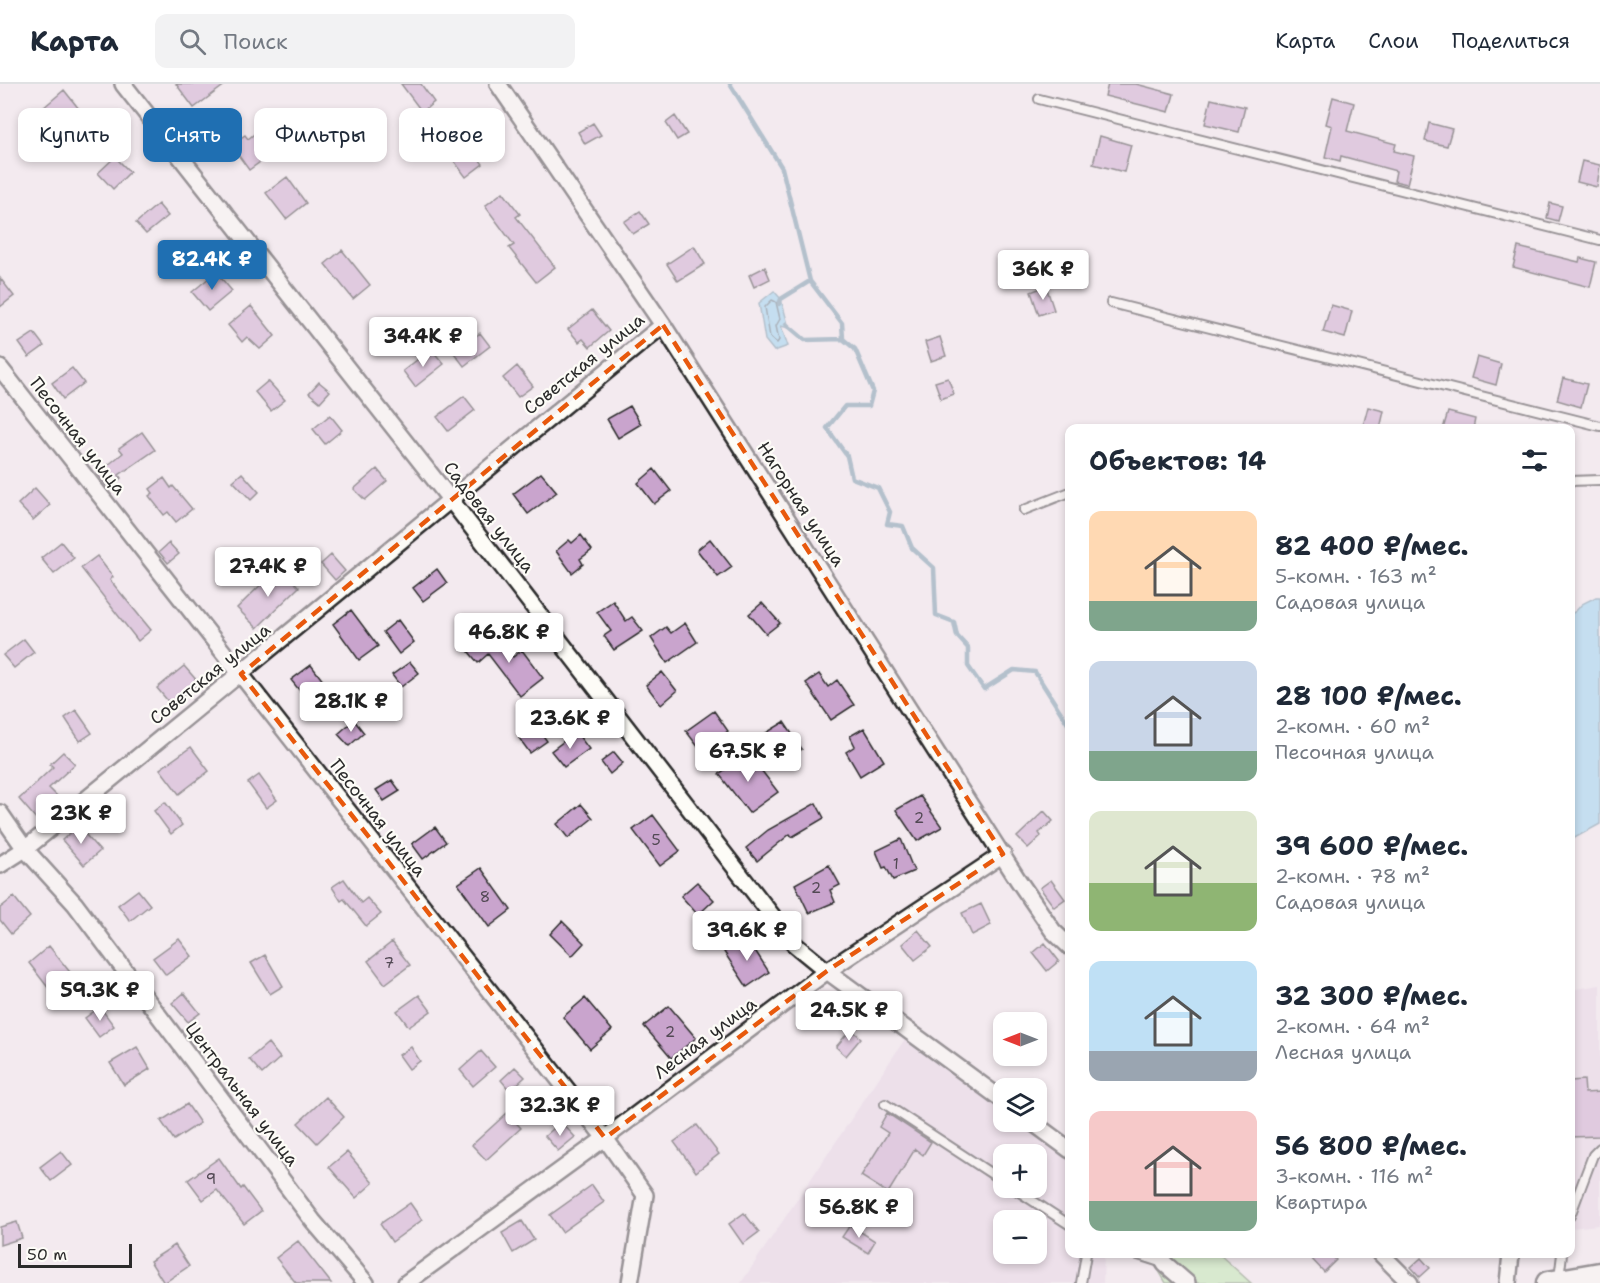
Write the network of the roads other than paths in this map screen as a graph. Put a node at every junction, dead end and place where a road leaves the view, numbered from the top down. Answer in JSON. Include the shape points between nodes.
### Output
{"nodes":[{"id":1,"x":123,"y":84,"type":"edge"},
{"id":2,"x":498,"y":84,"type":"edge"},
{"id":3,"x":1039,"y":99,"type":"dead end"},
{"id":4,"x":1600,"y":240,"type":"edge"},
{"id":5,"x":1111,"y":303,"type":"dead end"},
{"id":6,"x":663,"y":325,"type":"junction"},
{"id":7,"x":0,"y":368,"type":"edge"},
{"id":8,"x":1600,"y":426,"type":"edge"},
{"id":9,"x":1600,"y":480,"type":"edge"},
{"id":10,"x":1575,"y":481,"type":"edge"},
{"id":11,"x":1065,"y":494,"type":"edge"},
{"id":12,"x":450,"y":499,"type":"junction"},
{"id":13,"x":1024,"y":510,"type":"dead end"},
{"id":14,"x":241,"y":674,"type":"junction"},
{"id":15,"x":0,"y":813,"type":"edge"},
{"id":16,"x":25,"y":849,"type":"junction"},
{"id":17,"x":1003,"y":854,"type":"junction"},
{"id":18,"x":0,"y":865,"type":"edge"},
{"id":19,"x":1065,"y":942,"type":"edge"},
{"id":20,"x":827,"y":971,"type":"junction"},
{"id":21,"x":993,"y":1093,"type":"edge"},
{"id":22,"x":885,"y":1104,"type":"dead end"},
{"id":23,"x":1046,"y":1132,"type":"edge"},
{"id":24,"x":604,"y":1138,"type":"junction"},
{"id":25,"x":1065,"y":1145,"type":"edge"},
{"id":26,"x":1600,"y":1148,"type":"edge"},
{"id":27,"x":993,"y":1175,"type":"edge"},
{"id":28,"x":1028,"y":1198,"type":"edge"},
{"id":29,"x":1575,"y":1203,"type":"edge"},
{"id":30,"x":1065,"y":1222,"type":"edge"},
{"id":31,"x":1085,"y":1258,"type":"edge"},
{"id":32,"x":1385,"y":1258,"type":"edge"},
{"id":33,"x":1510,"y":1258,"type":"edge"},
{"id":34,"x":1561,"y":1258,"type":"edge"},
{"id":35,"x":1162,"y":1259,"type":"edge"},
{"id":36,"x":1600,"y":1274,"type":"edge"},
{"id":37,"x":1553,"y":1282,"type":"edge"},
{"id":38,"x":366,"y":1283,"type":"edge"},
{"id":39,"x":406,"y":1283,"type":"edge"},
{"id":40,"x":630,"y":1283,"type":"edge"},
{"id":41,"x":1081,"y":1283,"type":"edge"},
{"id":42,"x":1187,"y":1283,"type":"edge"},
{"id":43,"x":1410,"y":1283,"type":"edge"},
{"id":44,"x":1508,"y":1283,"type":"edge"}],
"edges":[{"from":1,"to":12,"type":"street","name":"Садовая улица"},
{"from":2,"to":6,"type":"street","name":"Нагорная улица"},
{"from":3,"to":4,"type":"lane"},
{"from":5,"to":8,"type":"lane"},
{"from":6,"to":12,"type":"street","name":"Советская улица"},
{"from":6,"to":17,"type":"street","name":"Нагорная улица"},
{"from":7,"to":14,"type":"street","name":"Песочная улица"},
{"from":9,"to":10,"type":"lane"},
{"from":11,"to":13,"type":"lane"},
{"from":12,"to":14,"type":"street","name":"Советская улица"},
{"from":12,"to":20,"type":"street","name":"Садовая улица","via":[[794,944]]},
{"from":14,"to":16,"type":"street","name":"Советская улица"},
{"from":14,"to":24,"type":"street","name":"Песочная улица"},
{"from":15,"to":16,"type":"street","name":"Центральная улица"},
{"from":16,"to":18,"type":"street","name":"Советская улица"},
{"from":16,"to":38,"type":"street","name":"Центральная улица","via":[[75,904],[313,1221]]},
{"from":17,"to":19,"type":"street","name":"Нагорная улица","via":[[1053,931]]},
{"from":17,"to":20,"type":"street","name":"Лесная улица"},
{"from":20,"to":21,"type":"street","name":"Садовая улица"},
{"from":20,"to":24,"type":"street","name":"Лесная улица"},
{"from":22,"to":27,"type":"lane"},
{"from":23,"to":25,"type":"street"},
{"from":24,"to":39,"type":"street","name":"Лесная улица"},
{"from":24,"to":40,"type":"street","name":"Песочная улица","via":[[645,1195]]},
{"from":26,"to":29,"type":"lane","via":[[1593,1155]]},
{"from":28,"to":30,"type":"lane"},
{"from":31,"to":41,"type":"lane"},
{"from":32,"to":43,"type":"street"},
{"from":33,"to":44,"type":"street"},
{"from":34,"to":37,"type":"lane"},
{"from":35,"to":42,"type":"street"},
{"from":36,"to":37,"type":"main road"}]}
